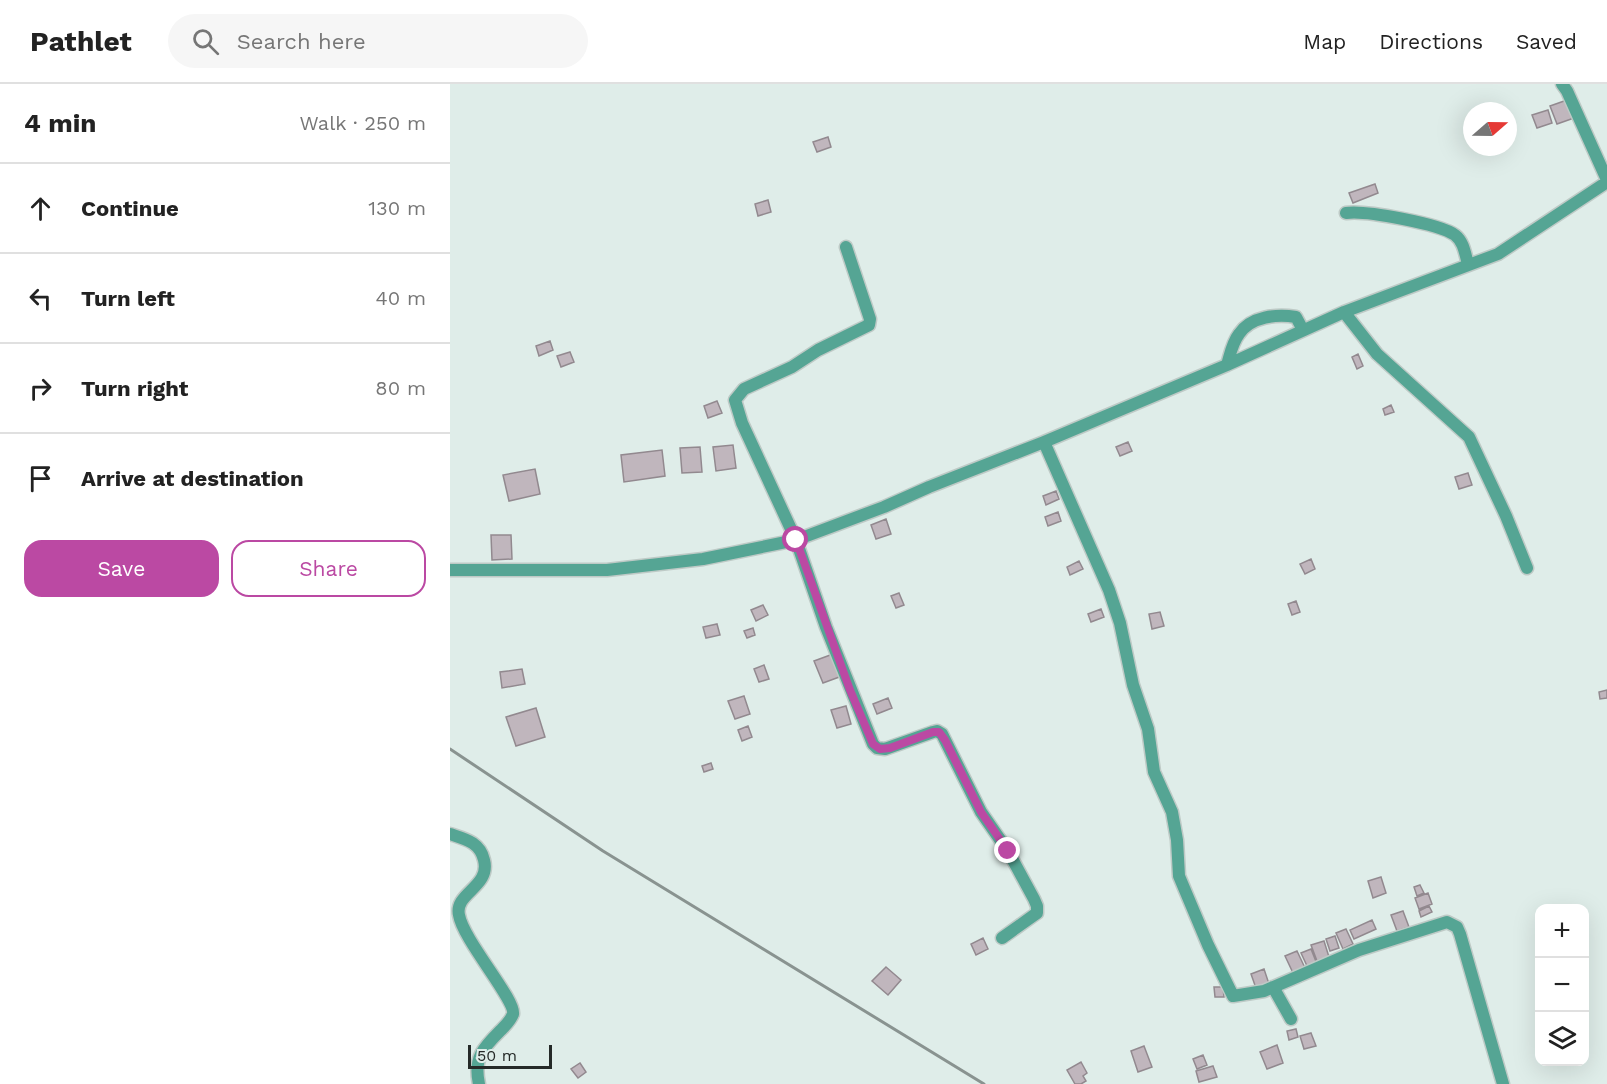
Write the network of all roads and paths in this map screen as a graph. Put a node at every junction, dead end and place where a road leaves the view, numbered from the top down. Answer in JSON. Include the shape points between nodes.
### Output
{"nodes":[{"id":1,"x":1562,"y":84,"type":"edge"},
{"id":2,"x":1607,"y":181,"type":"edge"},
{"id":3,"x":1346,"y":213,"type":"dead end"},
{"id":4,"x":846,"y":247,"type":"dead end"},
{"id":5,"x":1468,"y":264,"type":"junction"},
{"id":6,"x":1344,"y":312,"type":"junction"},
{"id":7,"x":1303,"y":330,"type":"junction"},
{"id":8,"x":1227,"y":365,"type":"junction"},
{"id":9,"x":1044,"y":442,"type":"junction"},
{"id":10,"x":796,"y":540,"type":"junction"},
{"id":11,"x":1527,"y":568,"type":"dead end"},
{"id":12,"x":450,"y":570,"type":"edge"},
{"id":13,"x":450,"y":834,"type":"edge"},
{"id":14,"x":455,"y":904,"type":"edge"},
{"id":15,"x":1002,"y":938,"type":"dead end"},
{"id":16,"x":1273,"y":987,"type":"junction"},
{"id":17,"x":1291,"y":1019,"type":"dead end"},
{"id":18,"x":479,"y":1084,"type":"edge"},
{"id":19,"x":1503,"y":1084,"type":"edge"}],
"edges":[{"from":1,"to":2,"type":"street"},
{"from":2,"to":5,"type":"street","via":[[1498,254]]},
{"from":3,"to":5,"type":"street","via":[[1364,212],[1444,229],[1461,241]]},
{"from":4,"to":10,"type":"street","via":[[869,325],[744,389],[735,400]]},
{"from":5,"to":6,"type":"street"},
{"from":6,"to":7,"type":"street"},
{"from":6,"to":11,"type":"street","via":[[1377,354],[1468,437]]},
{"from":7,"to":8,"type":"street"},
{"from":7,"to":8,"type":"street","via":[[1296,317],[1260,319],[1239,333]]},
{"from":8,"to":9,"type":"street"},
{"from":9,"to":10,"type":"street"},
{"from":9,"to":16,"type":"street","via":[[1120,623],[1128,666],[1149,735],[1154,772],[1172,812],[1182,885],[1233,996]]},
{"from":10,"to":12,"type":"street","via":[[702,559],[607,570]]},
{"from":10,"to":15,"type":"street","via":[[873,744],[885,749],[933,732],[942,734],[981,812],[1034,899],[1037,913]]},
{"from":13,"to":14,"type":"street","via":[[476,845],[485,864],[481,881]]},
{"from":14,"to":18,"type":"street","via":[[477,954],[513,1012],[478,1060]]},
{"from":16,"to":17,"type":"street"},
{"from":16,"to":19,"type":"street","via":[[1359,950],[1443,922],[1454,924]]}]}
